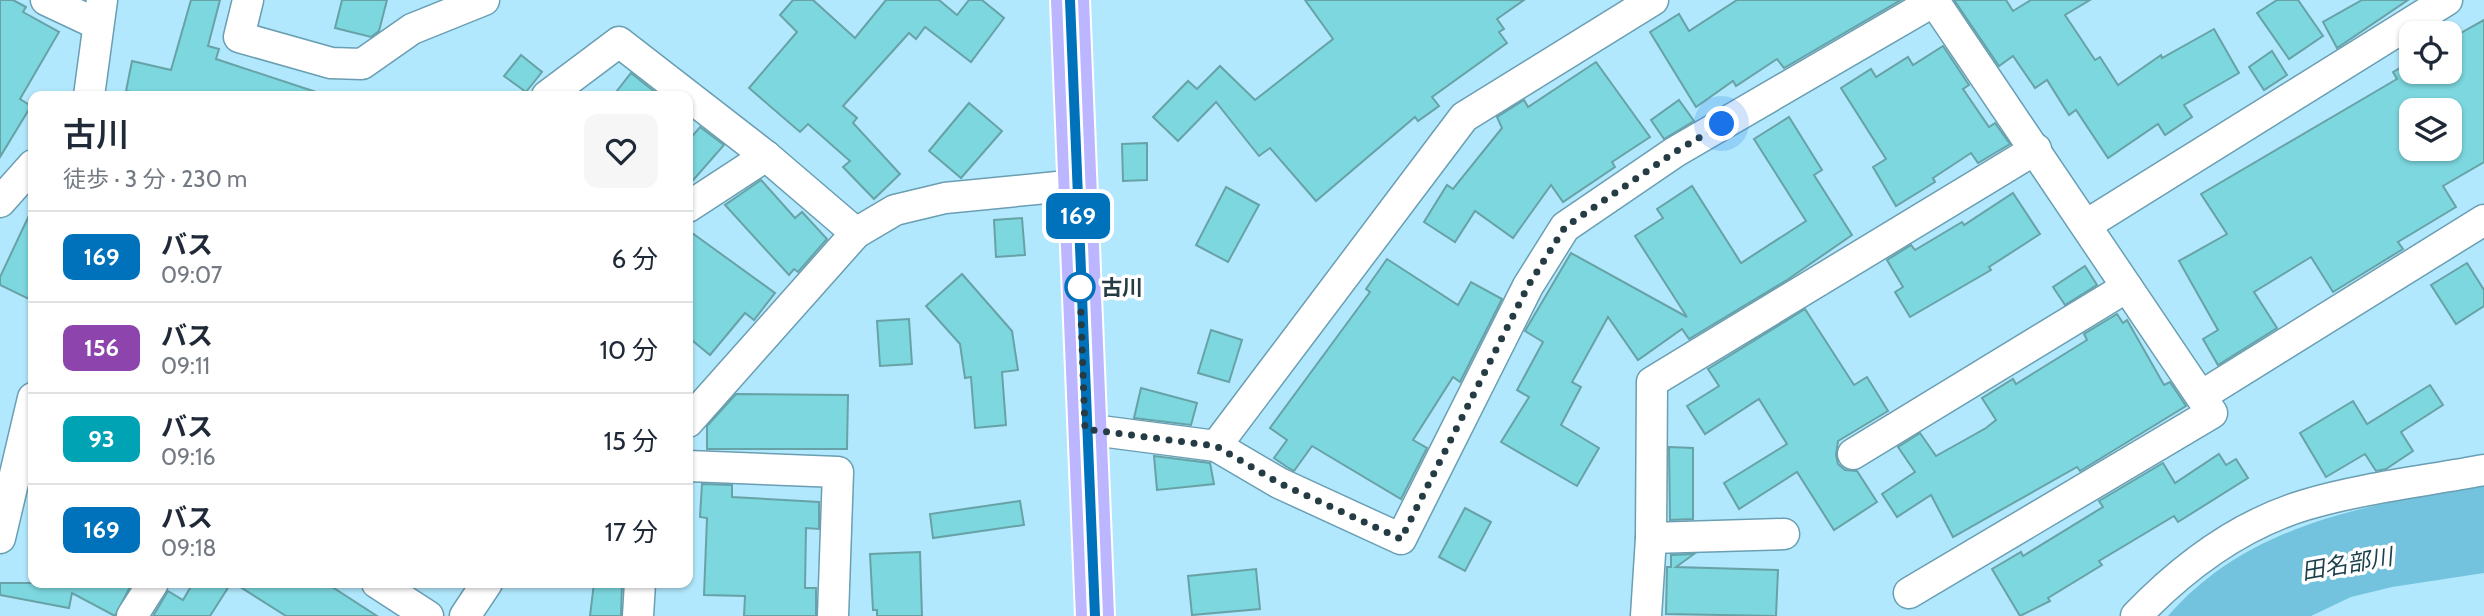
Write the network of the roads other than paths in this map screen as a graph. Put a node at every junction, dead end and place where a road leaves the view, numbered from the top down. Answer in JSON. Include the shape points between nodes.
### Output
{"nodes":[{"id":1,"x":46,"y":0,"type":"edge"},
{"id":2,"x":248,"y":0,"type":"edge"},
{"id":3,"x":484,"y":0,"type":"edge"},
{"id":4,"x":1070,"y":0,"type":"edge"},
{"id":5,"x":1653,"y":0,"type":"edge"},
{"id":6,"x":2447,"y":0,"type":"edge"},
{"id":7,"x":1935,"y":1,"type":"edge"},
{"id":8,"x":100,"y":12,"type":"edge"},
{"id":9,"x":90,"y":91,"type":"edge"},
{"id":10,"x":554,"y":91,"type":"edge"},
{"id":11,"x":682,"y":91,"type":"edge"},
{"id":12,"x":693,"y":100,"type":"edge"},
{"id":13,"x":2036,"y":149,"type":"junction"},
{"id":14,"x":765,"y":156,"type":"junction"},
{"id":15,"x":28,"y":171,"type":"edge"},
{"id":16,"x":1077,"y":185,"type":"junction"},
{"id":17,"x":0,"y":202,"type":"edge"},
{"id":18,"x":693,"y":204,"type":"edge"},
{"id":19,"x":2484,"y":220,"type":"edge"},
{"id":20,"x":2086,"y":225,"type":"junction"},
{"id":21,"x":856,"y":233,"type":"junction"},
{"id":22,"x":2127,"y":287,"type":"junction"},
{"id":23,"x":2201,"y":396,"type":"junction"},
{"id":24,"x":693,"y":416,"type":"edge"},
{"id":25,"x":28,"y":419,"type":"edge"},
{"id":26,"x":1085,"y":429,"type":"junction"},
{"id":27,"x":1216,"y":446,"type":"junction"},
{"id":28,"x":1853,"y":454,"type":"dead end"},
{"id":29,"x":693,"y":466,"type":"edge"},
{"id":30,"x":2484,"y":470,"type":"edge"},
{"id":31,"x":1784,"y":534,"type":"dead end"},
{"id":32,"x":0,"y":538,"type":"edge"},
{"id":33,"x":1651,"y":538,"type":"junction"},
{"id":34,"x":150,"y":588,"type":"edge"},
{"id":35,"x":385,"y":588,"type":"edge"},
{"id":36,"x":484,"y":588,"type":"edge"},
{"id":37,"x":640,"y":588,"type":"edge"},
{"id":38,"x":1909,"y":593,"type":"dead end"},
{"id":39,"x":132,"y":616,"type":"edge"},
{"id":40,"x":428,"y":616,"type":"edge"},
{"id":41,"x":465,"y":616,"type":"edge"},
{"id":42,"x":638,"y":616,"type":"edge"},
{"id":43,"x":833,"y":616,"type":"edge"},
{"id":44,"x":1095,"y":616,"type":"edge"},
{"id":45,"x":1646,"y":616,"type":"edge"},
{"id":46,"x":2136,"y":616,"type":"edge"}],
"edges":[{"from":1,"to":8,"type":"street"},
{"from":2,"to":3,"type":"street","via":[[239,37],[331,64],[362,64],[412,29]]},
{"from":4,"to":16,"type":"main road"},
{"from":5,"to":27,"type":"street","via":[[1464,117]]},
{"from":6,"to":20,"type":"street"},
{"from":7,"to":13,"type":"street"},
{"from":7,"to":27,"type":"street","via":[[1675,152],[1565,227],[1528,286],[1401,539],[1279,483]]},
{"from":8,"to":9,"type":"street"},
{"from":10,"to":11,"type":"street","via":[[619,42]]},
{"from":12,"to":14,"type":"street"},
{"from":13,"to":20,"type":"street"},
{"from":13,"to":33,"type":"street","via":[[1652,382]]},
{"from":14,"to":18,"type":"street"},
{"from":14,"to":21,"type":"street"},
{"from":15,"to":17,"type":"street"},
{"from":16,"to":21,"type":"street","via":[[945,198],[895,210]]},
{"from":16,"to":26,"type":"main road"},
{"from":19,"to":23,"type":"street"},
{"from":20,"to":22,"type":"street"},
{"from":21,"to":24,"type":"street"},
{"from":22,"to":23,"type":"street"},
{"from":22,"to":28,"type":"street"},
{"from":23,"to":38,"type":"street","via":[[2211,414]]},
{"from":25,"to":32,"type":"street"},
{"from":26,"to":27,"type":"street"},
{"from":26,"to":44,"type":"main road"},
{"from":29,"to":43,"type":"street","via":[[838,472]]},
{"from":30,"to":46,"type":"street","via":[[2304,505],[2188,565]]},
{"from":31,"to":33,"type":"street"},
{"from":33,"to":45,"type":"street"},
{"from":34,"to":39,"type":"street"},
{"from":35,"to":40,"type":"street"},
{"from":36,"to":41,"type":"street"},
{"from":37,"to":42,"type":"street"}]}
